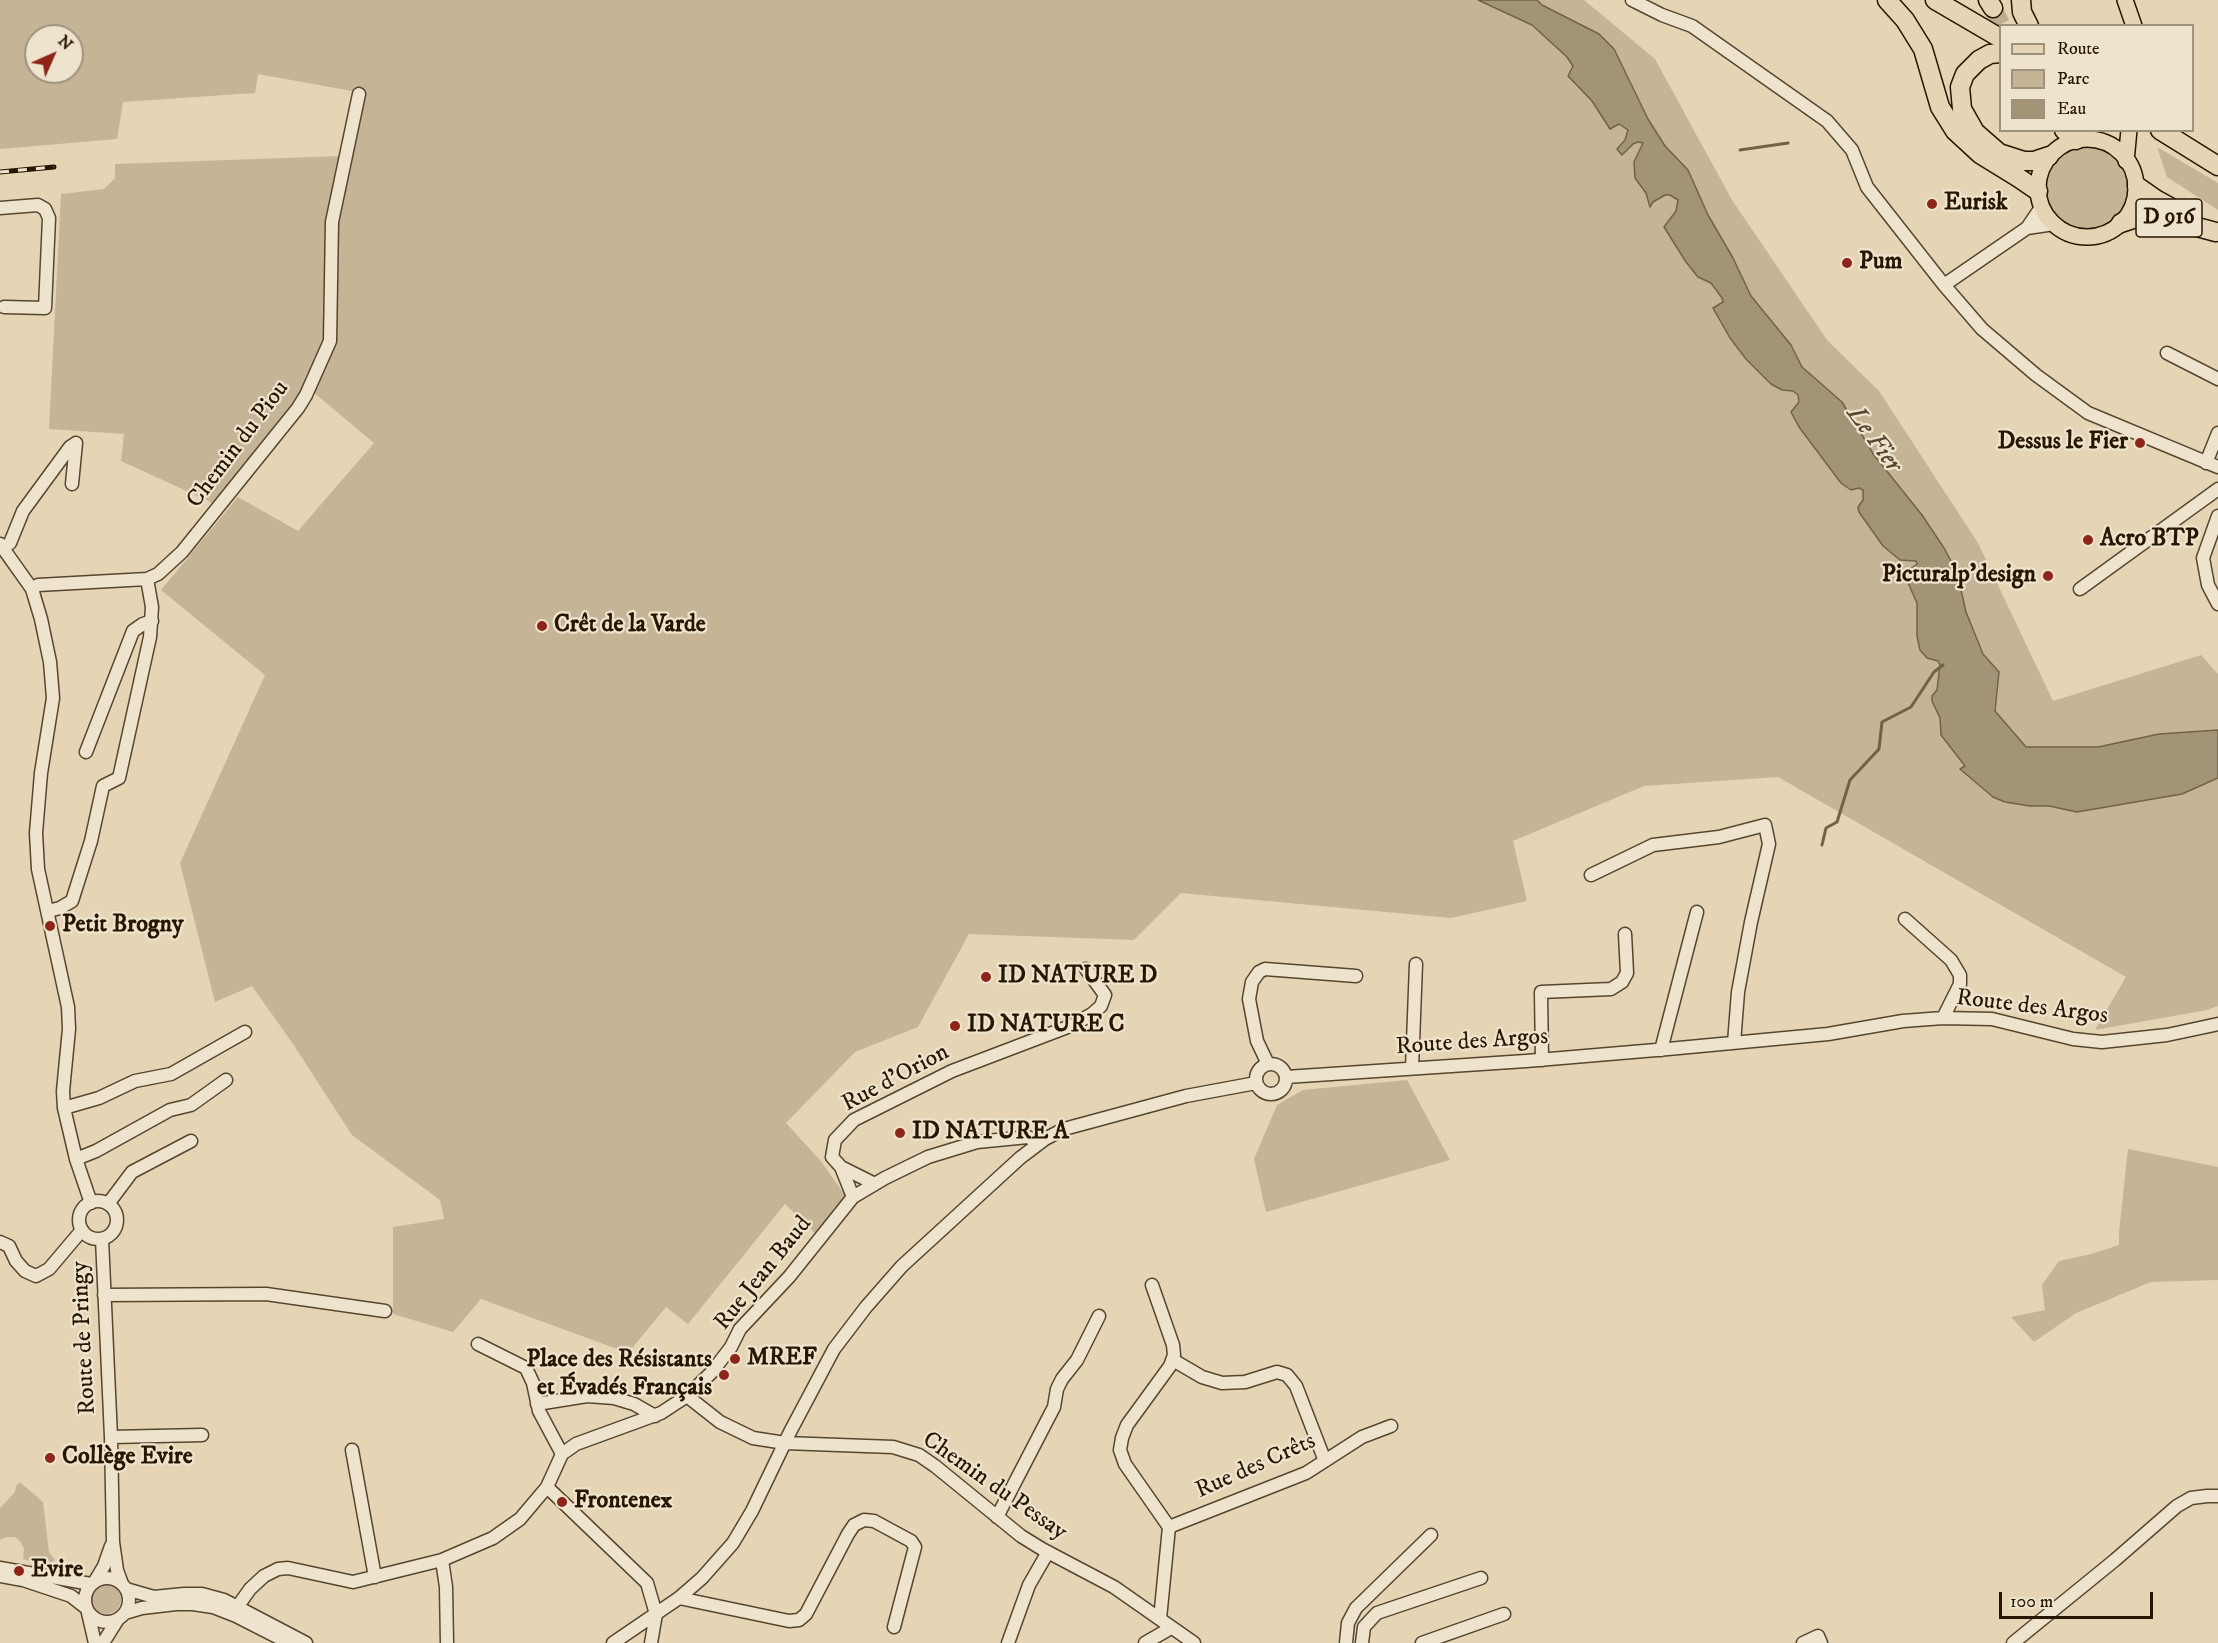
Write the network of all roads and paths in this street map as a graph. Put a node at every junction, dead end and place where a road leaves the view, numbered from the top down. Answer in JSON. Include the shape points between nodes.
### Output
{"nodes":[{"id":1,"x":1632,"y":0,"type":"edge"},
{"id":2,"x":1887,"y":0,"type":"edge"},
{"id":3,"x":1935,"y":0,"type":"edge"},
{"id":4,"x":1953,"y":0,"type":"edge"},
{"id":5,"x":2021,"y":0,"type":"edge"},
{"id":6,"x":2125,"y":0,"type":"edge"},
{"id":7,"x":2028,"y":24,"type":"edge"},
{"id":8,"x":2133,"y":24,"type":"edge"},
{"id":9,"x":1999,"y":27,"type":"tunnel mouth"},
{"id":10,"x":1999,"y":37,"type":"edge"},
{"id":11,"x":1999,"y":52,"type":"edge"},
{"id":12,"x":358,"y":94,"type":"dead end"},
{"id":13,"x":2112,"y":132,"type":"edge"},
{"id":14,"x":2129,"y":132,"type":"edge"},
{"id":15,"x":2163,"y":132,"type":"edge"},
{"id":16,"x":2180,"y":132,"type":"edge"},
{"id":17,"x":2070,"y":135,"type":"edge"},
{"id":18,"x":2098,"y":141,"type":"junction"},
{"id":19,"x":2218,"y":154,"type":"edge"},
{"id":20,"x":2049,"y":156,"type":"junction"},
{"id":21,"x":2127,"y":161,"type":"junction"},
{"id":22,"x":2218,"y":166,"type":"edge"},
{"id":23,"x":2137,"y":186,"type":"junction"},
{"id":24,"x":2040,"y":199,"type":"junction"},
{"id":25,"x":0,"y":208,"type":"edge"},
{"id":26,"x":2121,"y":223,"type":"junction"},
{"id":27,"x":2054,"y":224,"type":"junction"},
{"id":28,"x":2027,"y":228,"type":"junction"},
{"id":29,"x":2217,"y":233,"type":"edge"},
{"id":30,"x":1944,"y":285,"type":"junction"},
{"id":31,"x":4,"y":307,"type":"dead end"},
{"id":32,"x":2167,"y":353,"type":"dead end"},
{"id":33,"x":2218,"y":379,"type":"edge"},
{"id":34,"x":2218,"y":433,"type":"edge"},
{"id":35,"x":2212,"y":465,"type":"edge"},
{"id":36,"x":72,"y":484,"type":"dead end"},
{"id":37,"x":2218,"y":489,"type":"edge"},
{"id":38,"x":2218,"y":516,"type":"edge"},
{"id":39,"x":1,"y":546,"type":"edge"},
{"id":40,"x":5,"y":561,"type":"edge"},
{"id":41,"x":147,"y":579,"type":"junction"},
{"id":42,"x":32,"y":589,"type":"junction"},
{"id":43,"x":2080,"y":589,"type":"dead end"},
{"id":44,"x":2218,"y":604,"type":"edge"},
{"id":45,"x":152,"y":621,"type":"junction"},
{"id":46,"x":86,"y":752,"type":"dead end"},
{"id":47,"x":1591,"y":874,"type":"dead end"},
{"id":48,"x":48,"y":911,"type":"junction"},
{"id":49,"x":1697,"y":912,"type":"dead end"},
{"id":50,"x":1905,"y":919,"type":"dead end"},
{"id":51,"x":1625,"y":934,"type":"dead end"},
{"id":52,"x":1739,"y":945,"type":"dead end"},
{"id":53,"x":1416,"y":964,"type":"dead end"},
{"id":54,"x":1086,"y":969,"type":"dead end"},
{"id":55,"x":1356,"y":976,"type":"dead end"},
{"id":56,"x":1943,"y":1017,"type":"junction"},
{"id":57,"x":2218,"y":1024,"type":"edge"},
{"id":58,"x":245,"y":1032,"type":"dead end"},
{"id":59,"x":1730,"y":1043,"type":"junction"},
{"id":60,"x":1661,"y":1050,"type":"junction"},
{"id":61,"x":1542,"y":1060,"type":"junction"},
{"id":62,"x":1268,"y":1064,"type":"junction"},
{"id":63,"x":1412,"y":1068,"type":"junction"},
{"id":64,"x":1286,"y":1077,"type":"junction"},
{"id":65,"x":226,"y":1080,"type":"dead end"},
{"id":66,"x":1256,"y":1083,"type":"junction"},
{"id":67,"x":64,"y":1108,"type":"junction"},
{"id":68,"x":191,"y":1141,"type":"dead end"},
{"id":69,"x":1039,"y":1143,"type":"junction"},
{"id":70,"x":76,"y":1159,"type":"junction"},
{"id":71,"x":841,"y":1167,"type":"junction"},
{"id":72,"x":875,"y":1184,"type":"junction"},
{"id":73,"x":853,"y":1197,"type":"junction"},
{"id":74,"x":91,"y":1203,"type":"junction"},
{"id":75,"x":108,"y":1203,"type":"junction"},
{"id":76,"x":82,"y":1230,"type":"junction"},
{"id":77,"x":102,"y":1239,"type":"junction"},
{"id":78,"x":0,"y":1242,"type":"edge"},
{"id":79,"x":1152,"y":1285,"type":"dead end"},
{"id":80,"x":104,"y":1295,"type":"junction"},
{"id":81,"x":385,"y":1311,"type":"dead end"},
{"id":82,"x":1099,"y":1316,"type":"dead end"},
{"id":83,"x":478,"y":1344,"type":"dead end"},
{"id":84,"x":1173,"y":1360,"type":"junction"},
{"id":85,"x":687,"y":1396,"type":"junction"},
{"id":86,"x":537,"y":1404,"type":"junction"},
{"id":87,"x":655,"y":1416,"type":"junction"},
{"id":88,"x":1391,"y":1425,"type":"dead end"},
{"id":89,"x":202,"y":1435,"type":"dead end"},
{"id":90,"x":111,"y":1437,"type":"junction"},
{"id":91,"x":785,"y":1443,"type":"junction"},
{"id":92,"x":352,"y":1450,"type":"dead end"},
{"id":93,"x":562,"y":1454,"type":"junction"},
{"id":94,"x":1325,"y":1461,"type":"junction"},
{"id":95,"x":547,"y":1487,"type":"junction"},
{"id":96,"x":2218,"y":1496,"type":"edge"},
{"id":97,"x":997,"y":1517,"type":"junction"},
{"id":98,"x":1168,"y":1527,"type":"junction"},
{"id":99,"x":1431,"y":1535,"type":"dead end"},
{"id":100,"x":113,"y":1542,"type":"junction"},
{"id":101,"x":1048,"y":1552,"type":"junction"},
{"id":102,"x":442,"y":1560,"type":"junction"},
{"id":103,"x":0,"y":1568,"type":"edge"},
{"id":104,"x":0,"y":1576,"type":"edge"},
{"id":105,"x":375,"y":1577,"type":"junction"},
{"id":106,"x":1481,"y":1578,"type":"dead end"},
{"id":107,"x":93,"y":1583,"type":"junction"},
{"id":108,"x":124,"y":1587,"type":"junction"},
{"id":109,"x":679,"y":1598,"type":"junction"},
{"id":110,"x":87,"y":1610,"type":"junction"},
{"id":111,"x":240,"y":1611,"type":"junction"},
{"id":112,"x":656,"y":1614,"type":"junction"},
{"id":113,"x":1504,"y":1614,"type":"dead end"},
{"id":114,"x":121,"y":1616,"type":"junction"},
{"id":115,"x":1160,"y":1619,"type":"junction"},
{"id":116,"x":894,"y":1628,"type":"dead end"},
{"id":117,"x":1171,"y":1628,"type":"junction"},
{"id":118,"x":2016,"y":1642,"type":"edge"},
{"id":119,"x":95,"y":1643,"type":"edge"},
{"id":120,"x":103,"y":1643,"type":"edge"},
{"id":121,"x":289,"y":1643,"type":"edge"},
{"id":122,"x":306,"y":1643,"type":"edge"},
{"id":123,"x":447,"y":1643,"type":"edge"},
{"id":124,"x":613,"y":1643,"type":"edge"},
{"id":125,"x":651,"y":1643,"type":"edge"},
{"id":126,"x":1008,"y":1643,"type":"edge"},
{"id":127,"x":1145,"y":1643,"type":"edge"},
{"id":128,"x":1194,"y":1643,"type":"edge"},
{"id":129,"x":1346,"y":1643,"type":"edge"},
{"id":130,"x":1362,"y":1643,"type":"edge"},
{"id":131,"x":1422,"y":1643,"type":"edge"},
{"id":132,"x":1803,"y":1643,"type":"edge"},
{"id":133,"x":1821,"y":1643,"type":"edge"}],
"edges":[{"from":1,"to":30,"type":"street","via":[[1692,26],[1827,121],[1852,150],[1867,186]]},
{"from":2,"to":24,"type":"highway","via":[[1923,49],[1940,107],[1955,131],[1980,154],[2019,177]]},
{"from":3,"to":10,"type":"highway"},
{"from":4,"to":9,"type":"highway"},
{"from":5,"to":7,"type":"highway"},
{"from":6,"to":8,"type":"main road"},
{"from":11,"to":20,"type":"highway","via":[[1979,60],[1965,74],[1960,87],[1962,110],[1975,132],[1999,153],[2024,161]]},
{"from":12,"to":41,"type":"street","name":"Chemin du Piou","via":[[332,222],[330,341],[298,408],[172,563]]},
{"from":13,"to":18,"type":"main road"},
{"from":14,"to":21,"type":"main road"},
{"from":15,"to":22,"type":"highway"},
{"from":16,"to":19,"type":"highway"},
{"from":17,"to":18,"type":"main road"},
{"from":17,"to":20,"type":"main road"},
{"from":18,"to":21,"type":"main road","via":[[2111,146]]},
{"from":20,"to":24,"type":"main road","via":[[2040,172]]},
{"from":21,"to":23,"type":"main road"},
{"from":23,"to":26,"type":"main road","via":[[2133,207]]},
{"from":23,"to":29,"type":"highway","number":"D 916"},
{"from":24,"to":27,"type":"main road"},
{"from":24,"to":28,"type":"street"},
{"from":25,"to":31,"type":"street","via":[[38,205],[49,218],[45,308]]},
{"from":26,"to":27,"type":"main road","via":[[2107,233],[2089,237],[2069,233]]},
{"from":26,"to":29,"type":"highway","number":"D 916","via":[[2156,216]]},
{"from":27,"to":28,"type":"street"},
{"from":28,"to":30,"type":"street"},
{"from":30,"to":35,"type":"street","via":[[1982,329],[2088,413]]},
{"from":32,"to":33,"type":"street"},
{"from":34,"to":35,"type":"street"},
{"from":36,"to":39,"type":"street","via":[[76,443],[23,511],[10,543]]},
{"from":37,"to":43,"type":"street"},
{"from":38,"to":44,"type":"street","via":[[2203,558],[2208,585]]},
{"from":39,"to":40,"type":"street"},
{"from":40,"to":42,"type":"street"},
{"from":41,"to":42,"type":"street","name":"Chemin du Piou","via":[[38,585]]},
{"from":41,"to":45,"type":"street"},
{"from":42,"to":48,"type":"street","via":[[41,619],[53,698],[36,833],[38,869]]},
{"from":45,"to":46,"type":"street","via":[[133,631]]},
{"from":45,"to":48,"type":"street","via":[[119,778],[103,786],[72,902]]},
{"from":47,"to":59,"type":"street","via":[[1653,844],[1719,837],[1765,825],[1769,844]]},
{"from":48,"to":67,"type":"street","via":[[68,1007]]},
{"from":49,"to":60,"type":"street"},
{"from":50,"to":56,"type":"street","via":[[1951,960],[1960,975],[1960,984]]},
{"from":51,"to":61,"type":"street","via":[[1627,973],[1622,982],[1611,989],[1541,992]]},
{"from":52,"to":59,"type":"street"},
{"from":53,"to":63,"type":"street"},
{"from":54,"to":71,"type":"street","name":"Rue d’Orion","via":[[1105,995],[1092,1014],[952,1071],[854,1120],[835,1140],[832,1149],[832,1157]]},
{"from":55,"to":62,"type":"street","via":[[1264,969],[1254,977],[1249,999],[1257,1041]]},
{"from":56,"to":57,"type":"street","name":"Route des Argos","via":[[1992,1020],[2102,1042],[2167,1035]]},
{"from":56,"to":59,"type":"street","name":"Route des Argos"},
{"from":58,"to":67,"type":"street","via":[[171,1074],[135,1081],[99,1098]]},
{"from":59,"to":60,"type":"street","name":"Route des Argos"},
{"from":60,"to":61,"type":"street","name":"Route des Argos"},
{"from":61,"to":63,"type":"street","name":"Route des Argos"},
{"from":62,"to":64,"type":"street","via":[[1279,1066]]},
{"from":62,"to":66,"type":"street","via":[[1260,1067]]},
{"from":63,"to":64,"type":"street","name":"Route des Argos"},
{"from":64,"to":66,"type":"street","via":[[1282,1090],[1273,1095],[1263,1093]]},
{"from":65,"to":70,"type":"street","via":[[191,1105],[170,1110]]},
{"from":66,"to":69,"type":"street","via":[[1186,1096],[1064,1130]]},
{"from":67,"to":70,"type":"street"},
{"from":68,"to":75,"type":"street","via":[[132,1172]]},
{"from":69,"to":72,"type":"street","name":"Rue Jean Baud","via":[[1028,1137],[976,1142],[928,1157]]},
{"from":69,"to":91,"type":"street","via":[[902,1266],[866,1307],[834,1349]]},
{"from":70,"to":74,"type":"street"},
{"from":71,"to":72,"type":"street"},
{"from":71,"to":73,"type":"street"},
{"from":72,"to":73,"type":"street","name":"Rue Jean Baud"},
{"from":73,"to":85,"type":"street","name":"Rue Jean Baud","via":[[789,1277],[740,1329],[712,1372]]},
{"from":74,"to":75,"type":"street"},
{"from":74,"to":76,"type":"street","name":"Route de Pringy","via":[[79,1218]]},
{"from":75,"to":77,"type":"street","name":"Route de Pringy","via":[[116,1212],[117,1224],[112,1234]]},
{"from":76,"to":77,"type":"street","name":"Route de Pringy","via":[[91,1238]]},
{"from":76,"to":78,"type":"street","name":"Route de Pringy","via":[[49,1269],[36,1276],[25,1271],[9,1246]]},
{"from":77,"to":80,"type":"street","name":"Route de Pringy"},
{"from":79,"to":84,"type":"street","via":[[1173,1345]]},
{"from":80,"to":81,"type":"street","via":[[266,1294]]},
{"from":80,"to":90,"type":"street","name":"Route de Pringy"},
{"from":82,"to":97,"type":"street","via":[[1077,1360],[1062,1379],[1054,1407]]},
{"from":83,"to":86,"type":"street","via":[[526,1368]]},
{"from":84,"to":94,"type":"street","via":[[1202,1377],[1222,1383],[1245,1382],[1277,1372],[1287,1375],[1296,1386]]},
{"from":84,"to":98,"type":"street","via":[[1127,1425],[1120,1444],[1125,1464]]},
{"from":85,"to":87,"type":"street","name":"Rue Jean Baud"},
{"from":85,"to":91,"type":"street","name":"Chemin du Pessay","via":[[737,1432]]},
{"from":86,"to":87,"type":"street","via":[[587,1396],[614,1398]]},
{"from":86,"to":93,"type":"street"},
{"from":87,"to":93,"type":"street","name":"Rue Jean Baud","via":[[576,1444]]},
{"from":88,"to":94,"type":"street","name":"Rue des Crêts","via":[[1362,1437]]},
{"from":89,"to":90,"type":"street"},
{"from":90,"to":100,"type":"street","name":"Route de Pringy"},
{"from":91,"to":97,"type":"street","name":"Chemin du Pessay","via":[[906,1450],[935,1466]]},
{"from":91,"to":109,"type":"street","via":[[733,1543]]},
{"from":92,"to":105,"type":"street"},
{"from":93,"to":95,"type":"street"},
{"from":94,"to":98,"type":"street","name":"Rue des Crêts","via":[[1306,1473]]},
{"from":95,"to":102,"type":"street","via":[[520,1519],[493,1538]]},
{"from":95,"to":112,"type":"street","via":[[647,1583]]},
{"from":96,"to":118,"type":"street","via":[[2191,1498],[2177,1506]]},
{"from":97,"to":101,"type":"street","name":"Chemin du Pessay"},
{"from":98,"to":115,"type":"street"},
{"from":99,"to":129,"type":"street","via":[[1356,1608],[1348,1623]]},
{"from":100,"to":107,"type":"street","name":"Route de Pringy"},
{"from":100,"to":108,"type":"street","name":"Route de Pringy"},
{"from":101,"to":115,"type":"street","name":"Chemin du Pessay","via":[[1114,1587]]},
{"from":101,"to":126,"type":"street","via":[[1029,1585]]},
{"from":102,"to":105,"type":"street"},
{"from":102,"to":123,"type":"street"},
{"from":103,"to":107,"type":"street"},
{"from":104,"to":110,"type":"street","via":[[71,1596]]},
{"from":105,"to":111,"type":"street","via":[[353,1582],[288,1568],[270,1572],[259,1581],[251,1605]]},
{"from":106,"to":130,"type":"street","via":[[1377,1613],[1364,1627]]},
{"from":107,"to":108,"type":"street","via":[[109,1578]]},
{"from":107,"to":110,"type":"street","via":[[85,1595]]},
{"from":108,"to":111,"type":"street","via":[[154,1597],[202,1594],[224,1600]]},
{"from":108,"to":114,"type":"street","via":[[129,1601]]},
{"from":109,"to":112,"type":"street"},
{"from":109,"to":116,"type":"street","via":[[798,1620],[806,1614],[854,1526],[864,1520],[874,1521],[915,1547]]},
{"from":110,"to":114,"type":"street","via":[[99,1621],[112,1622]]},
{"from":110,"to":119,"type":"street"},
{"from":111,"to":114,"type":"street","via":[[193,1604],[159,1606]]},
{"from":111,"to":121,"type":"street"},
{"from":111,"to":122,"type":"street"},
{"from":112,"to":124,"type":"street"},
{"from":112,"to":125,"type":"street"},
{"from":113,"to":131,"type":"street"},
{"from":114,"to":120,"type":"street"},
{"from":115,"to":117,"type":"street","name":"Chemin du Pessay"},
{"from":117,"to":127,"type":"street"},
{"from":117,"to":128,"type":"street","name":"Chemin du Pessay"},
{"from":132,"to":133,"type":"street","via":[[1818,1636]]}]}
